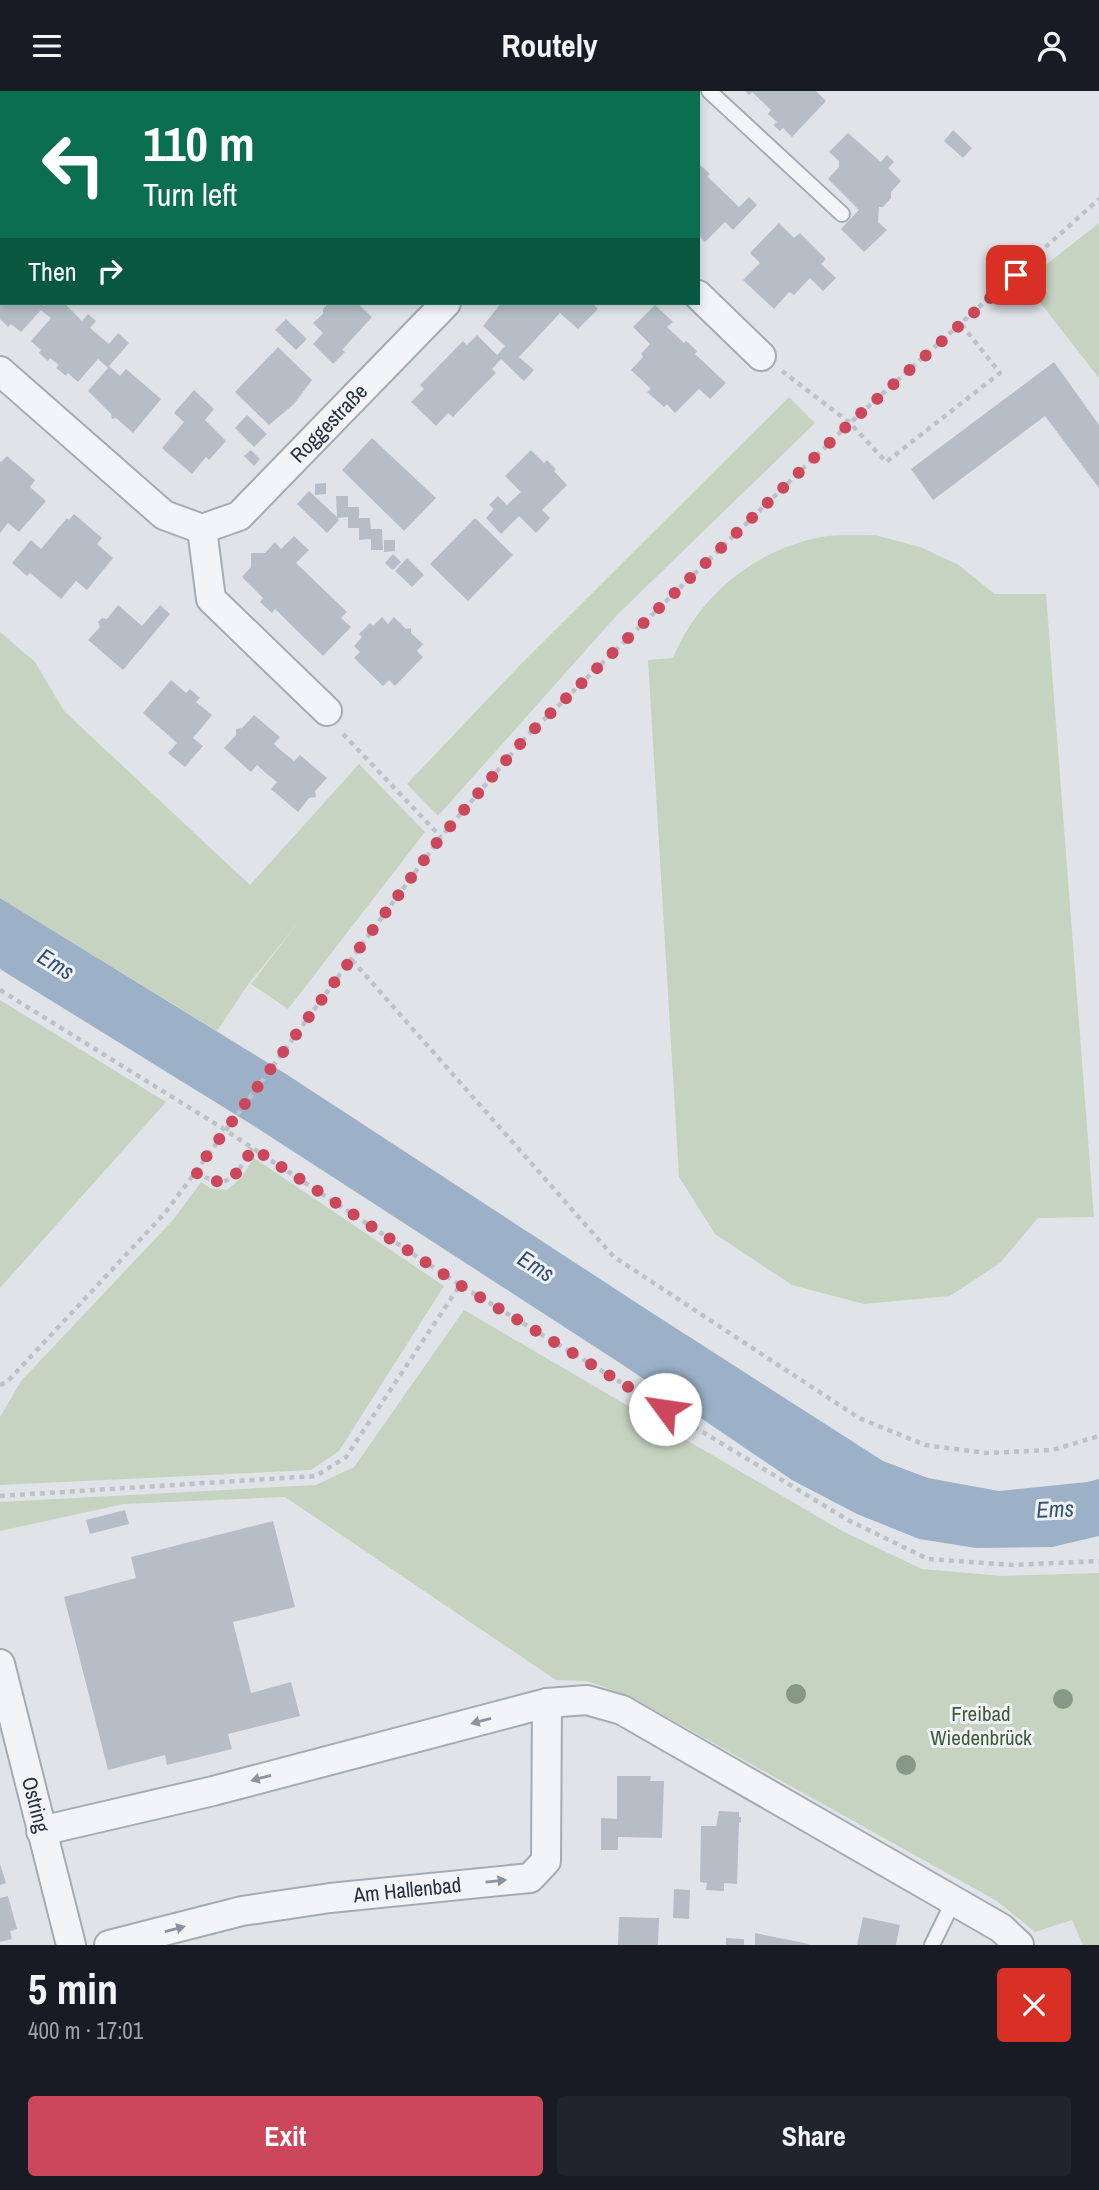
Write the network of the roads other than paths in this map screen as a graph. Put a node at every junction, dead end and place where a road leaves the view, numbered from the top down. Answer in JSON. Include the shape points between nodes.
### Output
{"nodes":[{"id":1,"x":709,"y":91,"type":"edge"},
{"id":2,"x":842,"y":214,"type":"dead end"},
{"id":3,"x":700,"y":297,"type":"edge"},
{"id":4,"x":444,"y":305,"type":"edge"},
{"id":5,"x":761,"y":356,"type":"road end"},
{"id":6,"x":0,"y":371,"type":"edge"},
{"id":7,"x":202,"y":529,"type":"junction"},
{"id":8,"x":327,"y":711,"type":"dead end"},
{"id":9,"x":0,"y":1664,"type":"edge"},
{"id":10,"x":547,"y":1703,"type":"junction"},
{"id":11,"x":41,"y":1831,"type":"junction"},
{"id":12,"x":954,"y":1900,"type":"junction"},
{"id":13,"x":71,"y":1945,"type":"edge"},
{"id":14,"x":109,"y":1945,"type":"edge"},
{"id":15,"x":932,"y":1945,"type":"edge"},
{"id":16,"x":1019,"y":1945,"type":"edge"}],
"edges":[{"from":1,"to":2,"type":"lane"},
{"from":3,"to":5,"type":"street"},
{"from":4,"to":7,"type":"street","name":"Roggestraße","via":[[239,516]]},
{"from":6,"to":7,"type":"street","via":[[164,515]]},
{"from":7,"to":8,"type":"street","via":[[211,599]]},
{"from":9,"to":11,"type":"street","name":"Ostring"},
{"from":10,"to":11,"type":"street","one_way":true},
{"from":10,"to":12,"type":"street","via":[[587,1700],[622,1710]]},
{"from":14,"to":10,"type":"street","name":"Am Hallenbad","one_way":true,"via":[[242,1912],[330,1898],[530,1878],[546,1861]]},
{"from":11,"to":13,"type":"street","name":"Ostring"},
{"from":12,"to":15,"type":"lane"},
{"from":12,"to":16,"type":"street","via":[[1001,1927]]}]}
